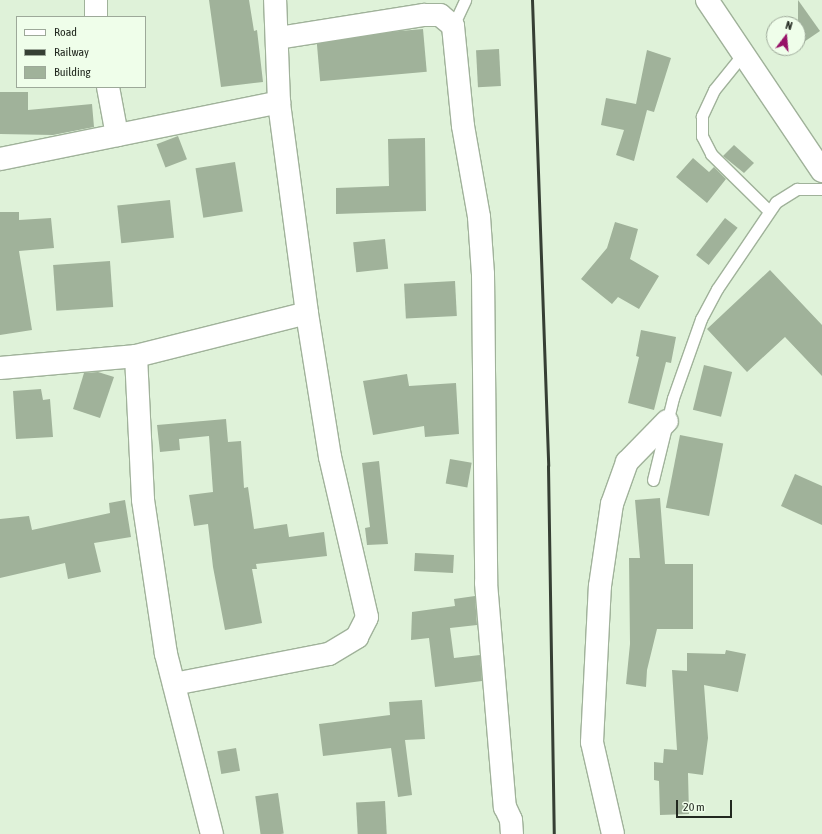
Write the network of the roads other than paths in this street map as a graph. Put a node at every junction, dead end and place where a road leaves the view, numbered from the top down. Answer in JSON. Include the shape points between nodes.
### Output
{"nodes":[{"id":1,"x":96,"y":0,"type":"edge"},
{"id":2,"x":275,"y":0,"type":"edge"},
{"id":3,"x":465,"y":0,"type":"edge"},
{"id":4,"x":707,"y":0,"type":"edge"},
{"id":5,"x":96,"y":16,"type":"edge"},
{"id":6,"x":453,"y":26,"type":"junction"},
{"id":7,"x":278,"y":38,"type":"junction"},
{"id":8,"x":743,"y":54,"type":"junction"},
{"id":9,"x":108,"y":88,"type":"edge"},
{"id":10,"x":278,"y":102,"type":"junction"},
{"id":11,"x":117,"y":135,"type":"junction"},
{"id":12,"x":0,"y":159,"type":"edge"},
{"id":13,"x":822,"y":170,"type":"edge"},
{"id":14,"x":822,"y":189,"type":"edge"},
{"id":15,"x":769,"y":211,"type":"junction"},
{"id":16,"x":307,"y":313,"type":"junction"},
{"id":17,"x":136,"y":356,"type":"junction"},
{"id":18,"x":0,"y":368,"type":"edge"},
{"id":19,"x":667,"y":421,"type":"junction"},
{"id":20,"x":653,"y":480,"type":"dead end"},
{"id":21,"x":174,"y":684,"type":"junction"},
{"id":22,"x":212,"y":834,"type":"edge"},
{"id":23,"x":512,"y":834,"type":"edge"},
{"id":24,"x":613,"y":834,"type":"edge"}],
"edges":[{"from":1,"to":5,"type":"street"},
{"from":2,"to":7,"type":"street"},
{"from":3,"to":6,"type":"lane"},
{"from":4,"to":8,"type":"street"},
{"from":6,"to":7,"type":"street","via":[[440,15],[424,15]]},
{"from":6,"to":23,"type":"street","via":[[463,126],[479,217],[483,274],[486,583],[505,807],[511,820]]},
{"from":7,"to":10,"type":"street"},
{"from":8,"to":13,"type":"street"},
{"from":8,"to":15,"type":"lane","via":[[714,90],[702,116],[702,136],[711,154]]},
{"from":9,"to":11,"type":"street"},
{"from":10,"to":11,"type":"street"},
{"from":10,"to":16,"type":"street"},
{"from":11,"to":12,"type":"street"},
{"from":14,"to":15,"type":"lane","via":[[798,189],[786,194]]},
{"from":15,"to":19,"type":"lane","via":[[717,289],[701,319]]},
{"from":16,"to":17,"type":"street"},
{"from":16,"to":21,"type":"street","via":[[330,457],[367,617],[357,637],[329,654]]},
{"from":17,"to":18,"type":"street"},
{"from":17,"to":21,"type":"street","via":[[143,500]]},
{"from":19,"to":20,"type":"lane"},
{"from":19,"to":24,"type":"street","via":[[627,462],[612,504],[600,586],[592,742]]},
{"from":21,"to":22,"type":"street"}]}
